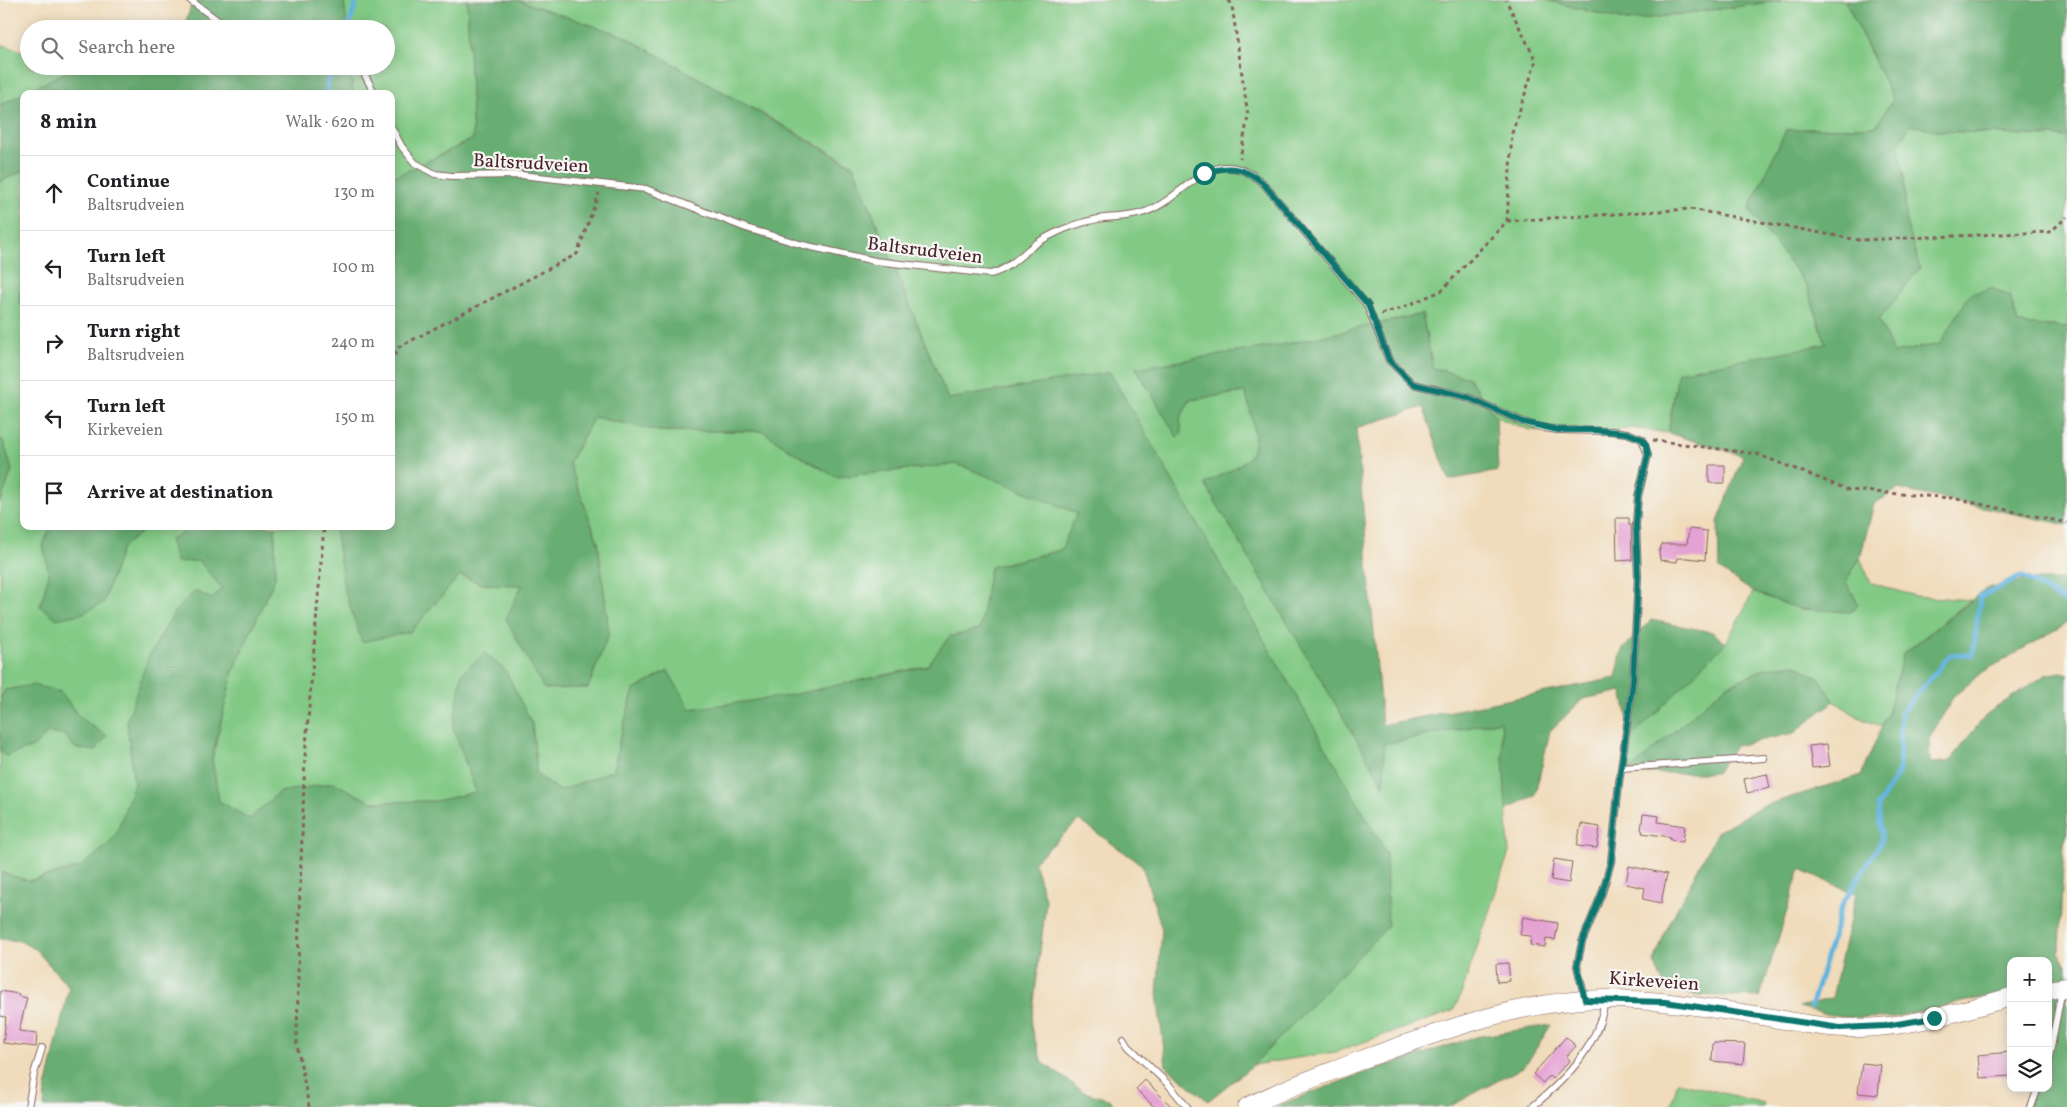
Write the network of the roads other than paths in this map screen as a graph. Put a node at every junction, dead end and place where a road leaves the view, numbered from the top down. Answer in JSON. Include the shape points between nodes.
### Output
{"nodes":[{"id":1,"x":190,"y":0,"type":"edge"},
{"id":2,"x":217,"y":20,"type":"edge"},
{"id":3,"x":365,"y":75,"type":"edge"},
{"id":4,"x":373,"y":90,"type":"edge"},
{"id":5,"x":395,"y":134,"type":"edge"},
{"id":6,"x":1764,"y":758,"type":"dead end"},
{"id":7,"x":1621,"y":768,"type":"junction"},
{"id":8,"x":2059,"y":988,"type":"edge"},
{"id":9,"x":2007,"y":998,"type":"edge"},
{"id":10,"x":1605,"y":999,"type":"junction"},
{"id":11,"x":1585,"y":1000,"type":"junction"},
{"id":12,"x":1123,"y":1038,"type":"dead end"},
{"id":13,"x":2050,"y":1047,"type":"edge"},
{"id":14,"x":42,"y":1048,"type":"dead end"},
{"id":15,"x":2037,"y":1092,"type":"edge"},
{"id":16,"x":28,"y":1107,"type":"edge"},
{"id":17,"x":1187,"y":1107,"type":"edge"},
{"id":18,"x":1247,"y":1107,"type":"edge"},
{"id":19,"x":1532,"y":1107,"type":"edge"},
{"id":20,"x":2031,"y":1107,"type":"edge"}],
"edges":[{"from":1,"to":2,"type":"lane"},
{"from":3,"to":4,"type":"lane"},
{"from":5,"to":7,"type":"lane","name":"Baltsrudveien","via":[[415,163],[435,174],[521,175],[646,189],[758,232],[830,252],[875,261],[990,274],[1004,269],[1037,243],[1063,230],[1087,221],[1145,212],[1204,173],[1220,168],[1247,172],[1262,182],[1354,288],[1373,316],[1389,360],[1413,384],[1467,397],[1544,428],[1611,431],[1642,439],[1648,455],[1638,496],[1633,681]]},
{"from":6,"to":7,"type":"lane"},
{"from":7,"to":11,"type":"lane","via":[[1611,862],[1582,942],[1577,966]]},
{"from":8,"to":13,"type":"lane"},
{"from":9,"to":10,"type":"main road","name":"Kirkeveien","via":[[1902,1025],[1860,1028],[1816,1026],[1665,1002]]},
{"from":10,"to":11,"type":"main road","name":"Kirkeveien"},
{"from":10,"to":19,"type":"lane","via":[[1597,1033],[1581,1059],[1551,1092]]},
{"from":11,"to":18,"type":"main road","name":"Kirkeveien","via":[[1493,1015],[1332,1071]]},
{"from":12,"to":17,"type":"lane"},
{"from":14,"to":16,"type":"lane"},
{"from":15,"to":20,"type":"lane"}]}
